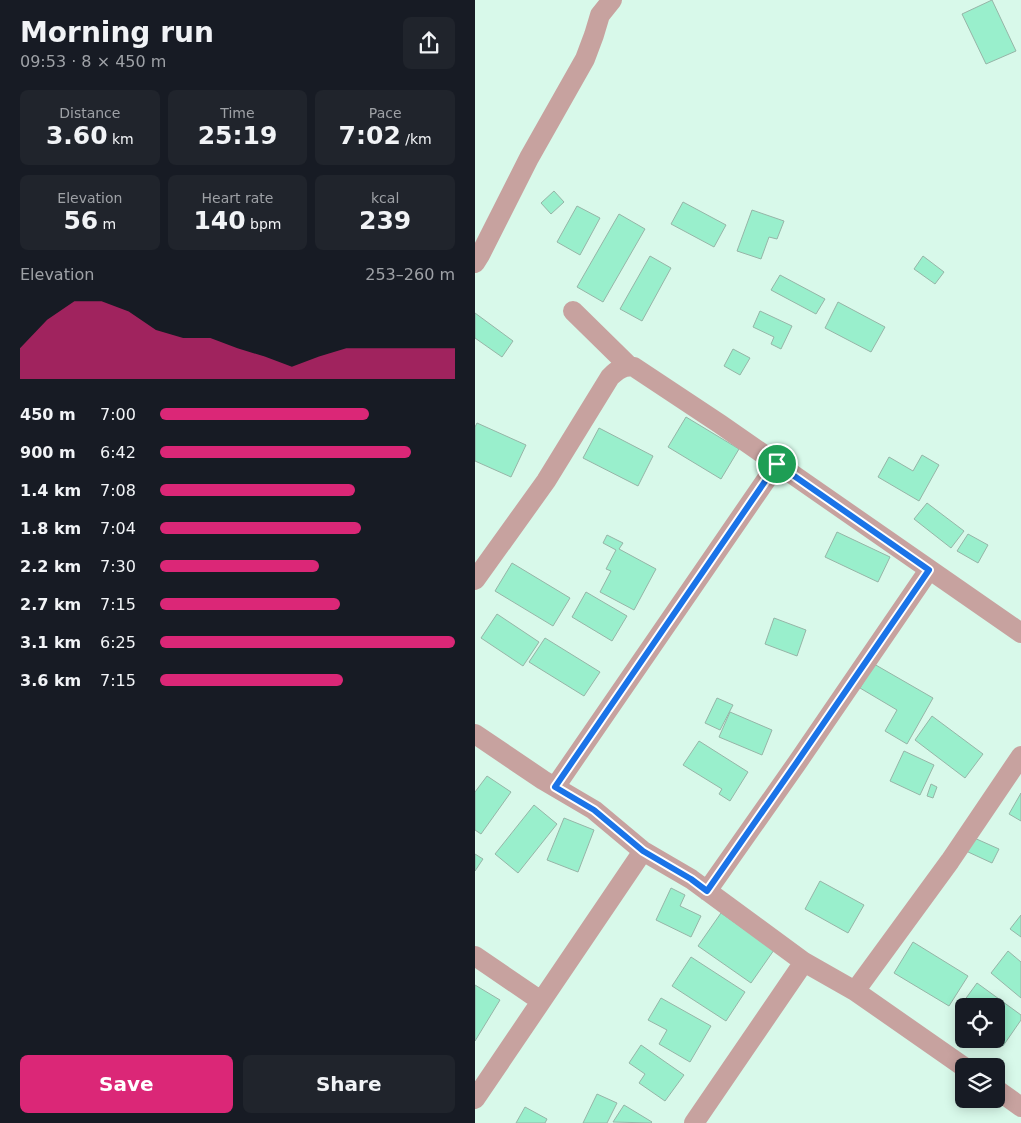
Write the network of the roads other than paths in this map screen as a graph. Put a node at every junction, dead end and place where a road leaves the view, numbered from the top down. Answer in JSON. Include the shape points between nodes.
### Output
{"nodes":[{"id":1,"x":612,"y":0,"type":"edge"},
{"id":2,"x":475,"y":263,"type":"edge"},
{"id":3,"x":573,"y":311,"type":"dead end"},
{"id":4,"x":629,"y":366,"type":"junction"},
{"id":5,"x":777,"y":464,"type":"junction"},
{"id":6,"x":929,"y":570,"type":"junction"},
{"id":7,"x":475,"y":580,"type":"edge"},
{"id":8,"x":1021,"y":633,"type":"edge"},
{"id":9,"x":475,"y":734,"type":"edge"},
{"id":10,"x":1021,"y":756,"type":"edge"},
{"id":11,"x":555,"y":787,"type":"junction"},
{"id":12,"x":643,"y":851,"type":"junction"},
{"id":13,"x":707,"y":891,"type":"junction"},
{"id":14,"x":475,"y":956,"type":"edge"},
{"id":15,"x":805,"y":962,"type":"junction"},
{"id":16,"x":855,"y":991,"type":"junction"},
{"id":17,"x":541,"y":1001,"type":"junction"},
{"id":18,"x":955,"y":1061,"type":"edge"},
{"id":19,"x":475,"y":1099,"type":"edge"},
{"id":20,"x":694,"y":1123,"type":"edge"}],
"edges":[{"from":1,"to":2,"type":"street","via":[[600,15],[585,59]]},
{"from":3,"to":4,"type":"street"},
{"from":4,"to":5,"type":"street"},
{"from":4,"to":7,"type":"street","via":[[610,377],[546,481]]},
{"from":5,"to":6,"type":"street"},
{"from":5,"to":11,"type":"street"},
{"from":6,"to":8,"type":"street"},
{"from":6,"to":13,"type":"street"},
{"from":9,"to":11,"type":"street"},
{"from":10,"to":16,"type":"street","via":[[950,861]]},
{"from":11,"to":12,"type":"street","via":[[594,810]]},
{"from":12,"to":13,"type":"street"},
{"from":12,"to":17,"type":"street"},
{"from":13,"to":15,"type":"street"},
{"from":14,"to":17,"type":"street"},
{"from":15,"to":16,"type":"street"},
{"from":15,"to":20,"type":"street"},
{"from":16,"to":18,"type":"street"},
{"from":17,"to":19,"type":"street"}]}
